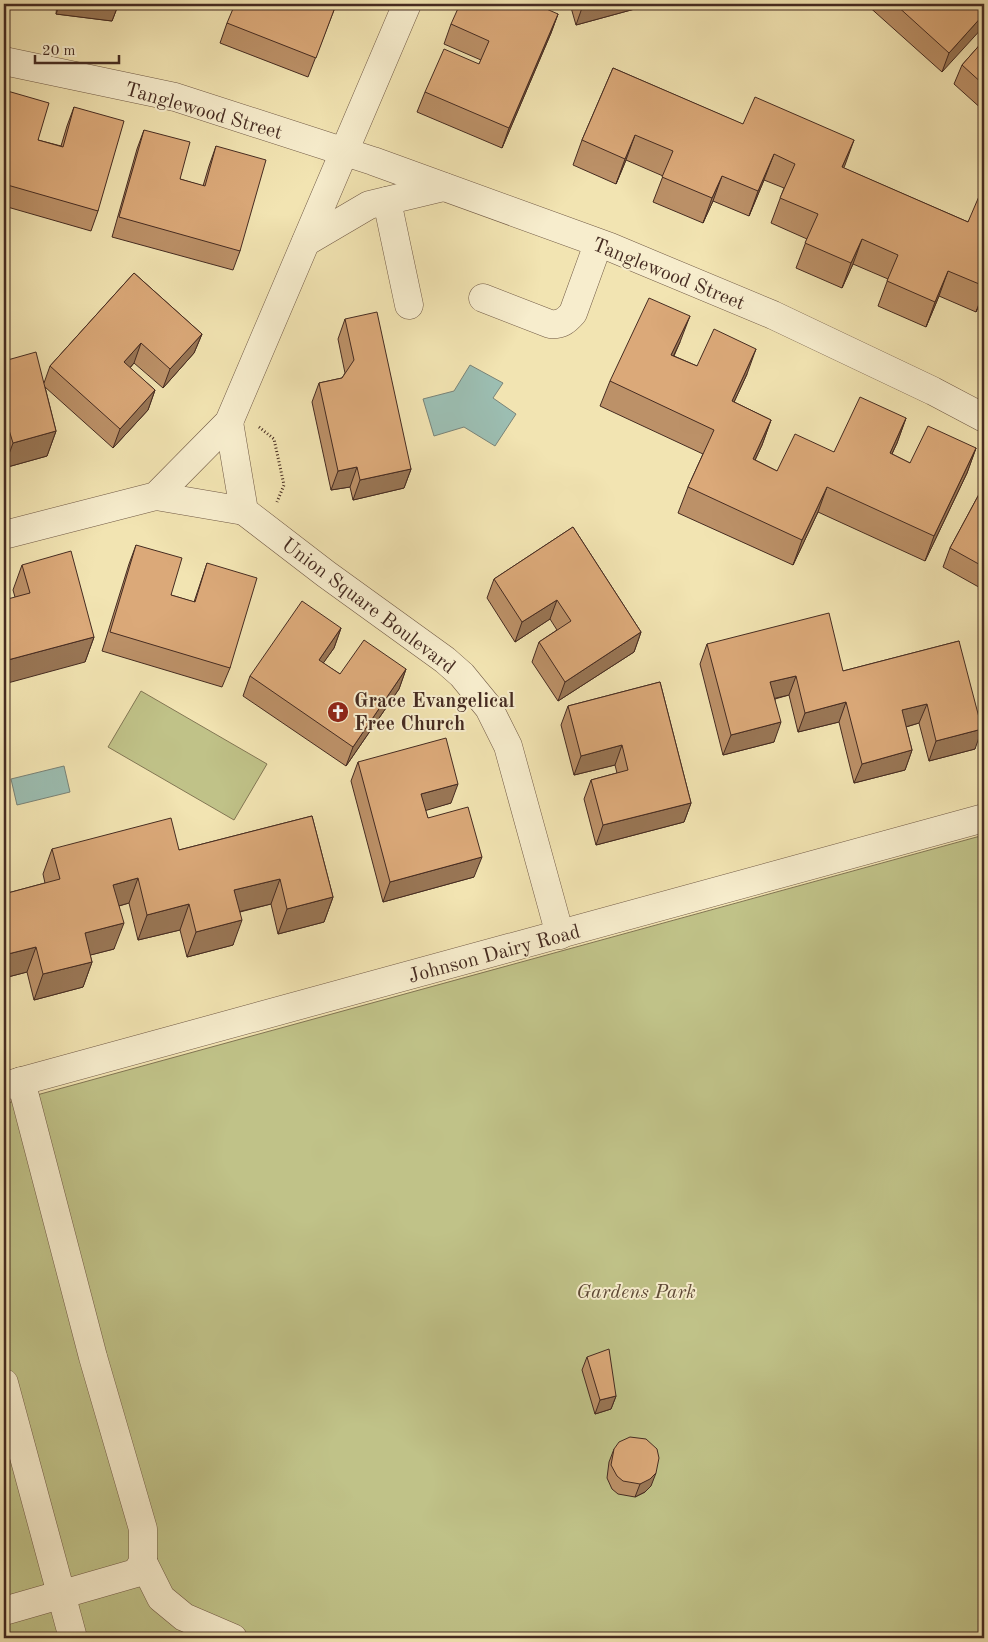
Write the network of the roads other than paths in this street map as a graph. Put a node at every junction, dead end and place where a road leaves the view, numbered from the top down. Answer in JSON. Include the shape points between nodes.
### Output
{"nodes":[{"id":1,"x":407,"y":4,"type":"edge"},
{"id":2,"x":4,"y":61,"type":"edge"},
{"id":3,"x":344,"y":151,"type":"junction"},
{"id":4,"x":444,"y":187,"type":"junction"},
{"id":5,"x":387,"y":201,"type":"junction"},
{"id":6,"x":306,"y":242,"type":"junction"},
{"id":7,"x":598,"y":244,"type":"junction"},
{"id":8,"x":483,"y":298,"type":"dead end"},
{"id":9,"x":409,"y":305,"type":"dead end"},
{"id":10,"x":232,"y":415,"type":"junction"},
{"id":11,"x":984,"y":418,"type":"edge"},
{"id":12,"x":156,"y":496,"type":"junction"},
{"id":13,"x":244,"y":511,"type":"junction"},
{"id":14,"x":4,"y":535,"type":"edge"},
{"id":15,"x":984,"y":821,"type":"edge"},
{"id":16,"x":560,"y":935,"type":"junction"},
{"id":17,"x":12,"y":1084,"type":"edge"},
{"id":18,"x":4,"y":1383,"type":"edge"},
{"id":19,"x":143,"y":1562,"type":"junction"},
{"id":20,"x":63,"y":1595,"type":"junction"},
{"id":21,"x":4,"y":1611,"type":"edge"},
{"id":22,"x":73,"y":1638,"type":"edge"},
{"id":23,"x":233,"y":1638,"type":"edge"}],
"edges":[{"from":1,"to":3,"type":"street"},
{"from":2,"to":3,"type":"street","name":"Tanglewood Street","via":[[175,97]]},
{"from":3,"to":4,"type":"street","name":"Tanglewood Street"},
{"from":3,"to":6,"type":"street"},
{"from":4,"to":5,"type":"street"},
{"from":4,"to":7,"type":"street","name":"Tanglewood Street"},
{"from":5,"to":6,"type":"street","via":[[369,205]]},
{"from":5,"to":9,"type":"street"},
{"from":6,"to":10,"type":"street"},
{"from":7,"to":8,"type":"street","via":[[573,313],[558,325]]},
{"from":7,"to":11,"type":"street","name":"Tanglewood Street","via":[[773,315]]},
{"from":10,"to":12,"type":"street"},
{"from":10,"to":13,"type":"street"},
{"from":12,"to":13,"type":"street"},
{"from":12,"to":14,"type":"street"},
{"from":13,"to":16,"type":"street","name":"Union Square Boulevard","via":[[444,660],[462,675],[489,708],[508,746]]},
{"from":15,"to":16,"type":"street","name":"Johnson Dairy Road"},
{"from":16,"to":17,"type":"street","name":"Johnson Dairy Road"},
{"from":17,"to":19,"type":"street","via":[[143,1529]]},
{"from":18,"to":20,"type":"street"},
{"from":19,"to":20,"type":"street","via":[[136,1573]]},
{"from":19,"to":23,"type":"street","via":[[161,1598],[184,1617]]},
{"from":20,"to":21,"type":"street"},
{"from":20,"to":22,"type":"street"}]}
